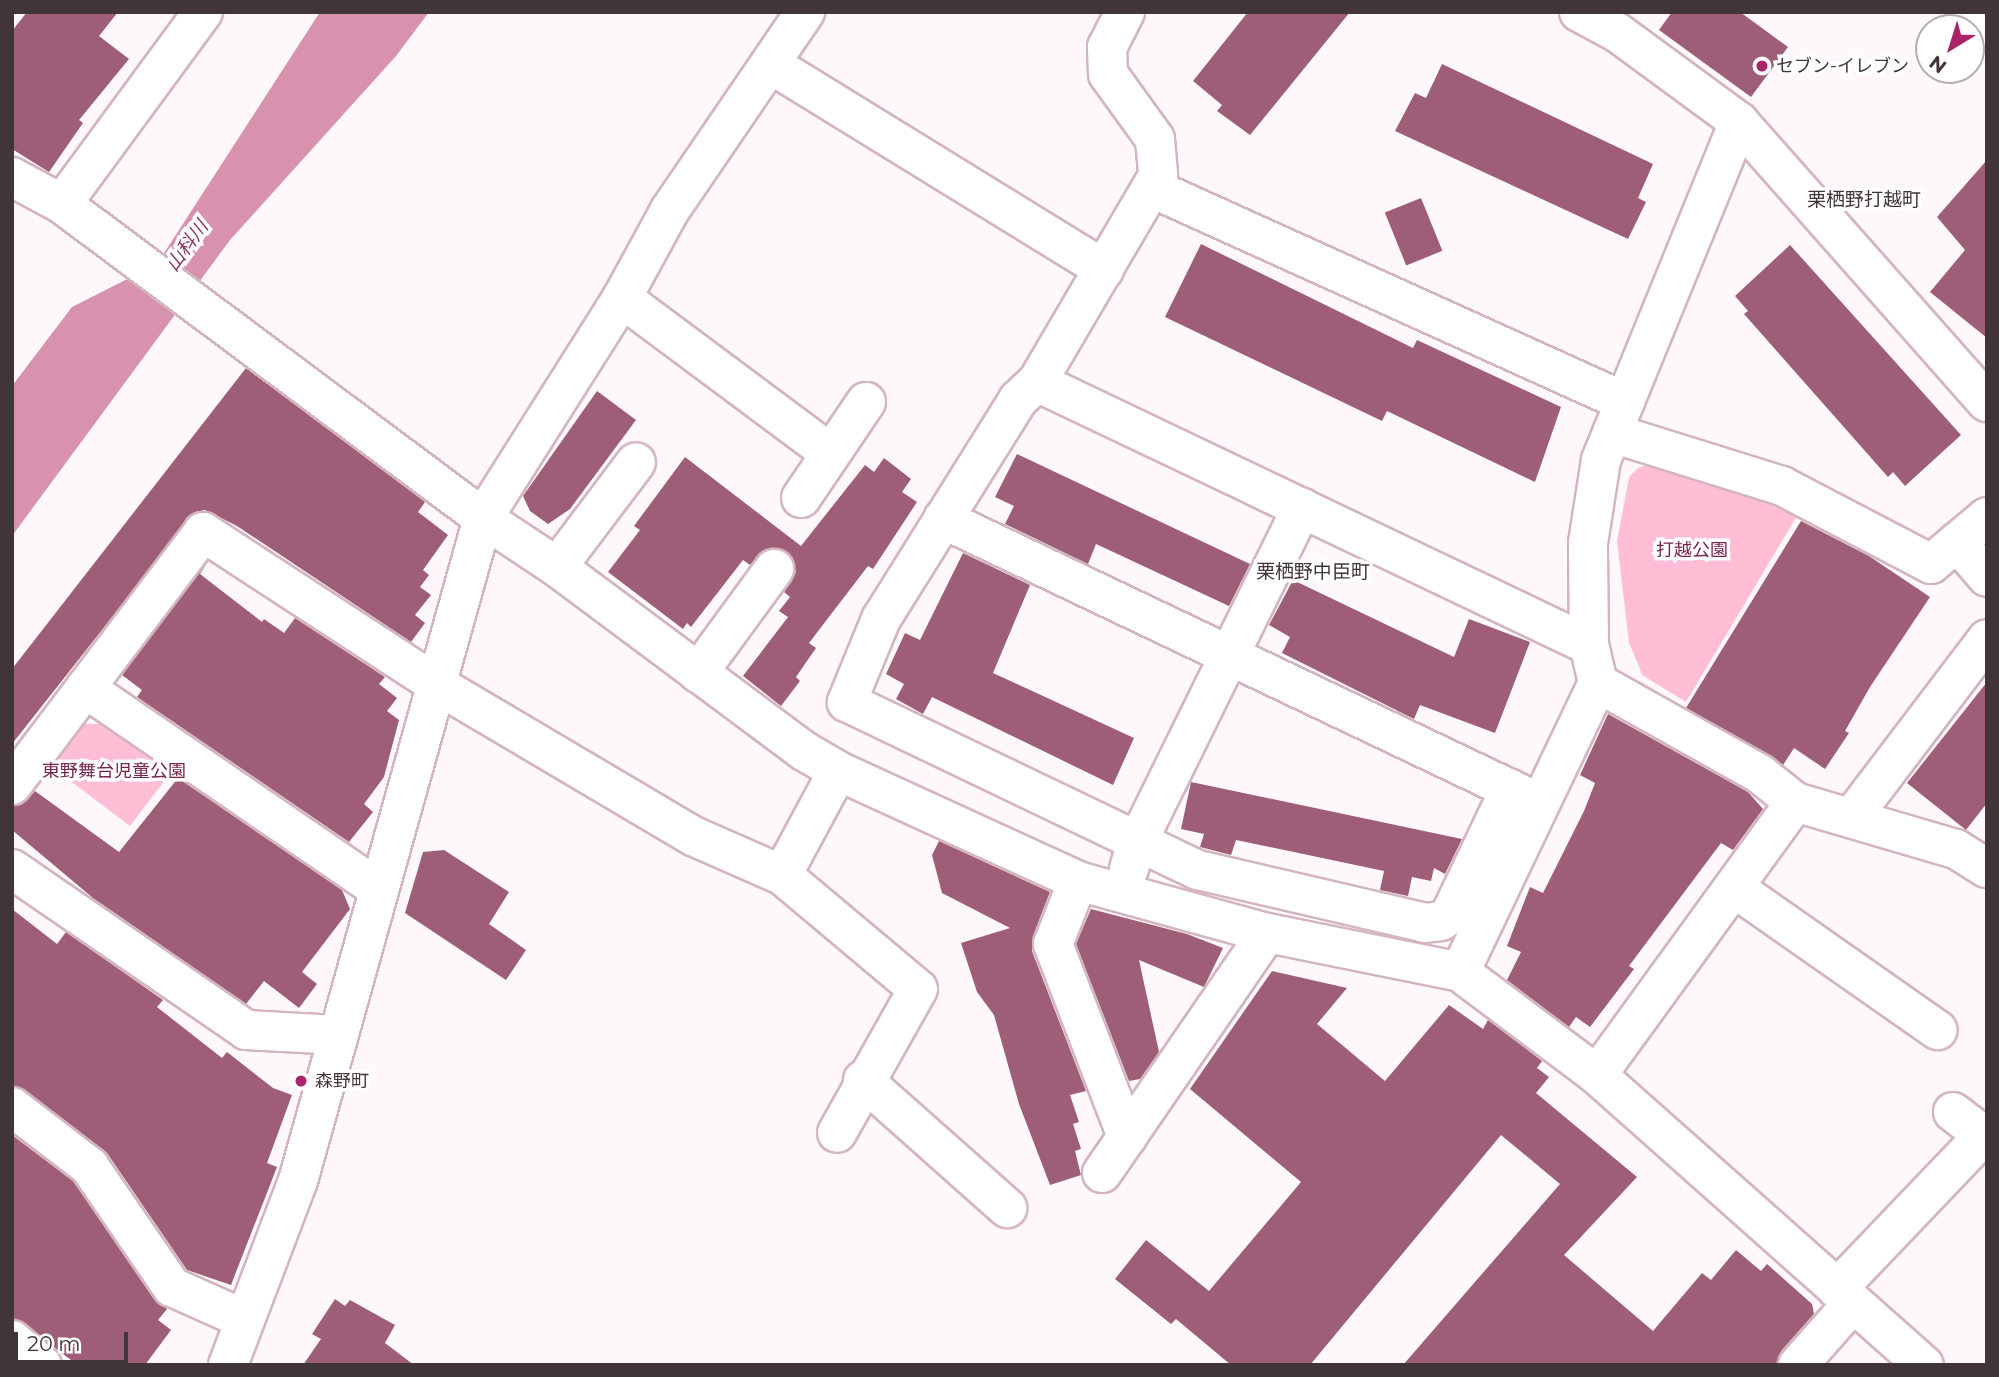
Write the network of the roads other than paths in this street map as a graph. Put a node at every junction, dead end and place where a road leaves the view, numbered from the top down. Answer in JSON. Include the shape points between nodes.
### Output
{"nodes":[{"id":1,"x":203,"y":12,"type":"edge"},
{"id":2,"x":1125,"y":12,"type":"edge"},
{"id":3,"x":1578,"y":12,"type":"edge"},
{"id":4,"x":1965,"y":12,"type":"edge"},
{"id":5,"x":789,"y":18,"type":"edge"},
{"id":6,"x":1987,"y":28,"type":"edge"},
{"id":7,"x":772,"y":65,"type":"junction"},
{"id":8,"x":1739,"y":122,"type":"junction"},
{"id":9,"x":12,"y":177,"type":"edge"},
{"id":10,"x":1152,"y":187,"type":"junction"},
{"id":11,"x":72,"y":212,"type":"junction"},
{"id":12,"x":1104,"y":269,"type":"junction"},
{"id":13,"x":622,"y":298,"type":"junction"},
{"id":14,"x":1037,"y":382,"type":"junction"},
{"id":15,"x":866,"y":402,"type":"dead end"},
{"id":16,"x":1987,"y":402,"type":"edge"},
{"id":17,"x":1618,"y":417,"type":"junction"},
{"id":18,"x":830,"y":453,"type":"junction"},
{"id":19,"x":636,"y":462,"type":"dead end"},
{"id":20,"x":801,"y":498,"type":"dead end"},
{"id":21,"x":1302,"y":508,"type":"junction"},
{"id":22,"x":1987,"y":517,"type":"edge"},
{"id":23,"x":483,"y":518,"type":"junction"},
{"id":24,"x":943,"y":519,"type":"junction"},
{"id":25,"x":1957,"y":542,"type":"junction"},
{"id":26,"x":557,"y":567,"type":"junction"},
{"id":27,"x":774,"y":569,"type":"dead end"},
{"id":28,"x":1987,"y":577,"type":"edge"},
{"id":29,"x":1987,"y":639,"type":"edge"},
{"id":30,"x":1590,"y":645,"type":"junction"},
{"id":31,"x":1231,"y":656,"type":"junction"},
{"id":32,"x":698,"y":673,"type":"junction"},
{"id":33,"x":1598,"y":683,"type":"junction"},
{"id":34,"x":436,"y":684,"type":"junction"},
{"id":35,"x":85,"y":688,"type":"junction"},
{"id":36,"x":838,"y":771,"type":"junction"},
{"id":37,"x":12,"y":785,"type":"edge"},
{"id":38,"x":1526,"y":797,"type":"junction"},
{"id":39,"x":1795,"y":802,"type":"junction"},
{"id":40,"x":1853,"y":817,"type":"junction"},
{"id":41,"x":1136,"y":845,"type":"junction"},
{"id":42,"x":1987,"y":868,"type":"edge"},
{"id":43,"x":12,"y":869,"type":"edge"},
{"id":44,"x":782,"y":875,"type":"junction"},
{"id":45,"x":1078,"y":881,"type":"junction"},
{"id":46,"x":379,"y":889,"type":"junction"},
{"id":47,"x":1736,"y":889,"type":"junction"},
{"id":48,"x":1122,"y":894,"type":"junction"},
{"id":49,"x":1267,"y":933,"type":"junction"},
{"id":50,"x":1460,"y":972,"type":"junction"},
{"id":51,"x":1937,"y":1030,"type":"dead end"},
{"id":52,"x":339,"y":1035,"type":"junction"},
{"id":53,"x":1597,"y":1075,"type":"junction"},
{"id":54,"x":863,"y":1080,"type":"junction"},
{"id":55,"x":12,"y":1107,"type":"edge"},
{"id":56,"x":1953,"y":1112,"type":"dead end"},
{"id":57,"x":837,"y":1133,"type":"dead end"},
{"id":58,"x":1127,"y":1137,"type":"junction"},
{"id":59,"x":1985,"y":1137,"type":"edge"},
{"id":60,"x":1102,"y":1173,"type":"dead end"},
{"id":61,"x":1007,"y":1208,"type":"dead end"},
{"id":62,"x":1845,"y":1296,"type":"junction"},
{"id":63,"x":244,"y":1319,"type":"junction"},
{"id":64,"x":12,"y":1340,"type":"edge"},
{"id":65,"x":42,"y":1365,"type":"edge"},
{"id":66,"x":228,"y":1365,"type":"edge"},
{"id":67,"x":1798,"y":1365,"type":"edge"},
{"id":68,"x":1924,"y":1365,"type":"edge"}],
"edges":[{"from":1,"to":11,"type":"street"},
{"from":2,"to":10,"type":"street","via":[[1107,47],[1108,74],[1155,139],[1158,176]]},
{"from":3,"to":8,"type":"street","via":[[1618,33]]},
{"from":4,"to":6,"type":"street"},
{"from":5,"to":7,"type":"street"},
{"from":7,"to":12,"type":"street"},
{"from":7,"to":13,"type":"street","via":[[670,210]]},
{"from":8,"to":16,"type":"street"},
{"from":8,"to":17,"type":"street"},
{"from":9,"to":11,"type":"street"},
{"from":10,"to":12,"type":"street"},
{"from":10,"to":17,"type":"street"},
{"from":11,"to":23,"type":"street"},
{"from":12,"to":14,"type":"street"},
{"from":13,"to":18,"type":"street"},
{"from":13,"to":23,"type":"street"},
{"from":14,"to":21,"type":"street"},
{"from":14,"to":24,"type":"street","via":[[1018,400]]},
{"from":15,"to":18,"type":"street"},
{"from":17,"to":25,"type":"street","via":[[1782,486],[1931,564]]},
{"from":17,"to":30,"type":"street","via":[[1601,460],[1588,543]]},
{"from":18,"to":20,"type":"street"},
{"from":19,"to":26,"type":"street"},
{"from":21,"to":30,"type":"street"},
{"from":21,"to":31,"type":"street"},
{"from":22,"to":25,"type":"street"},
{"from":23,"to":26,"type":"street"},
{"from":23,"to":34,"type":"street"},
{"from":24,"to":31,"type":"street"},
{"from":24,"to":41,"type":"street","via":[[881,619],[847,702]]},
{"from":25,"to":28,"type":"street"},
{"from":26,"to":32,"type":"street"},
{"from":27,"to":32,"type":"street"},
{"from":29,"to":40,"type":"street"},
{"from":30,"to":33,"type":"street"},
{"from":31,"to":38,"type":"street"},
{"from":31,"to":41,"type":"street"},
{"from":32,"to":36,"type":"street"},
{"from":33,"to":38,"type":"street"},
{"from":33,"to":39,"type":"street","via":[[1760,774]]},
{"from":34,"to":35,"type":"street","via":[[203,532]]},
{"from":34,"to":44,"type":"street","via":[[693,836]]},
{"from":34,"to":46,"type":"street"},
{"from":35,"to":37,"type":"street"},
{"from":35,"to":46,"type":"street"},
{"from":36,"to":44,"type":"street"},
{"from":36,"to":45,"type":"street"},
{"from":38,"to":41,"type":"street","via":[[1450,915],[1441,921],[1424,923],[1198,870]]},
{"from":38,"to":50,"type":"street"},
{"from":39,"to":40,"type":"street"},
{"from":39,"to":47,"type":"street"},
{"from":40,"to":42,"type":"street","via":[[1956,849]]},
{"from":41,"to":48,"type":"street"},
{"from":43,"to":52,"type":"street","via":[[246,1030]]},
{"from":44,"to":54,"type":"street","via":[[918,989]]},
{"from":45,"to":48,"type":"street"},
{"from":45,"to":58,"type":"street","via":[[1053,944]]},
{"from":46,"to":52,"type":"street"},
{"from":47,"to":51,"type":"street"},
{"from":47,"to":53,"type":"street"},
{"from":48,"to":49,"type":"street"},
{"from":49,"to":50,"type":"street"},
{"from":49,"to":58,"type":"street"},
{"from":50,"to":53,"type":"street"},
{"from":52,"to":63,"type":"street","via":[[298,1181]]},
{"from":53,"to":62,"type":"street"},
{"from":54,"to":57,"type":"street"},
{"from":54,"to":61,"type":"street"},
{"from":55,"to":63,"type":"street","via":[[89,1166],[172,1287]]},
{"from":56,"to":59,"type":"street"},
{"from":58,"to":60,"type":"street"},
{"from":59,"to":62,"type":"street"},
{"from":62,"to":67,"type":"street"},
{"from":62,"to":68,"type":"street"},
{"from":63,"to":66,"type":"street"},
{"from":64,"to":65,"type":"street"}]}
